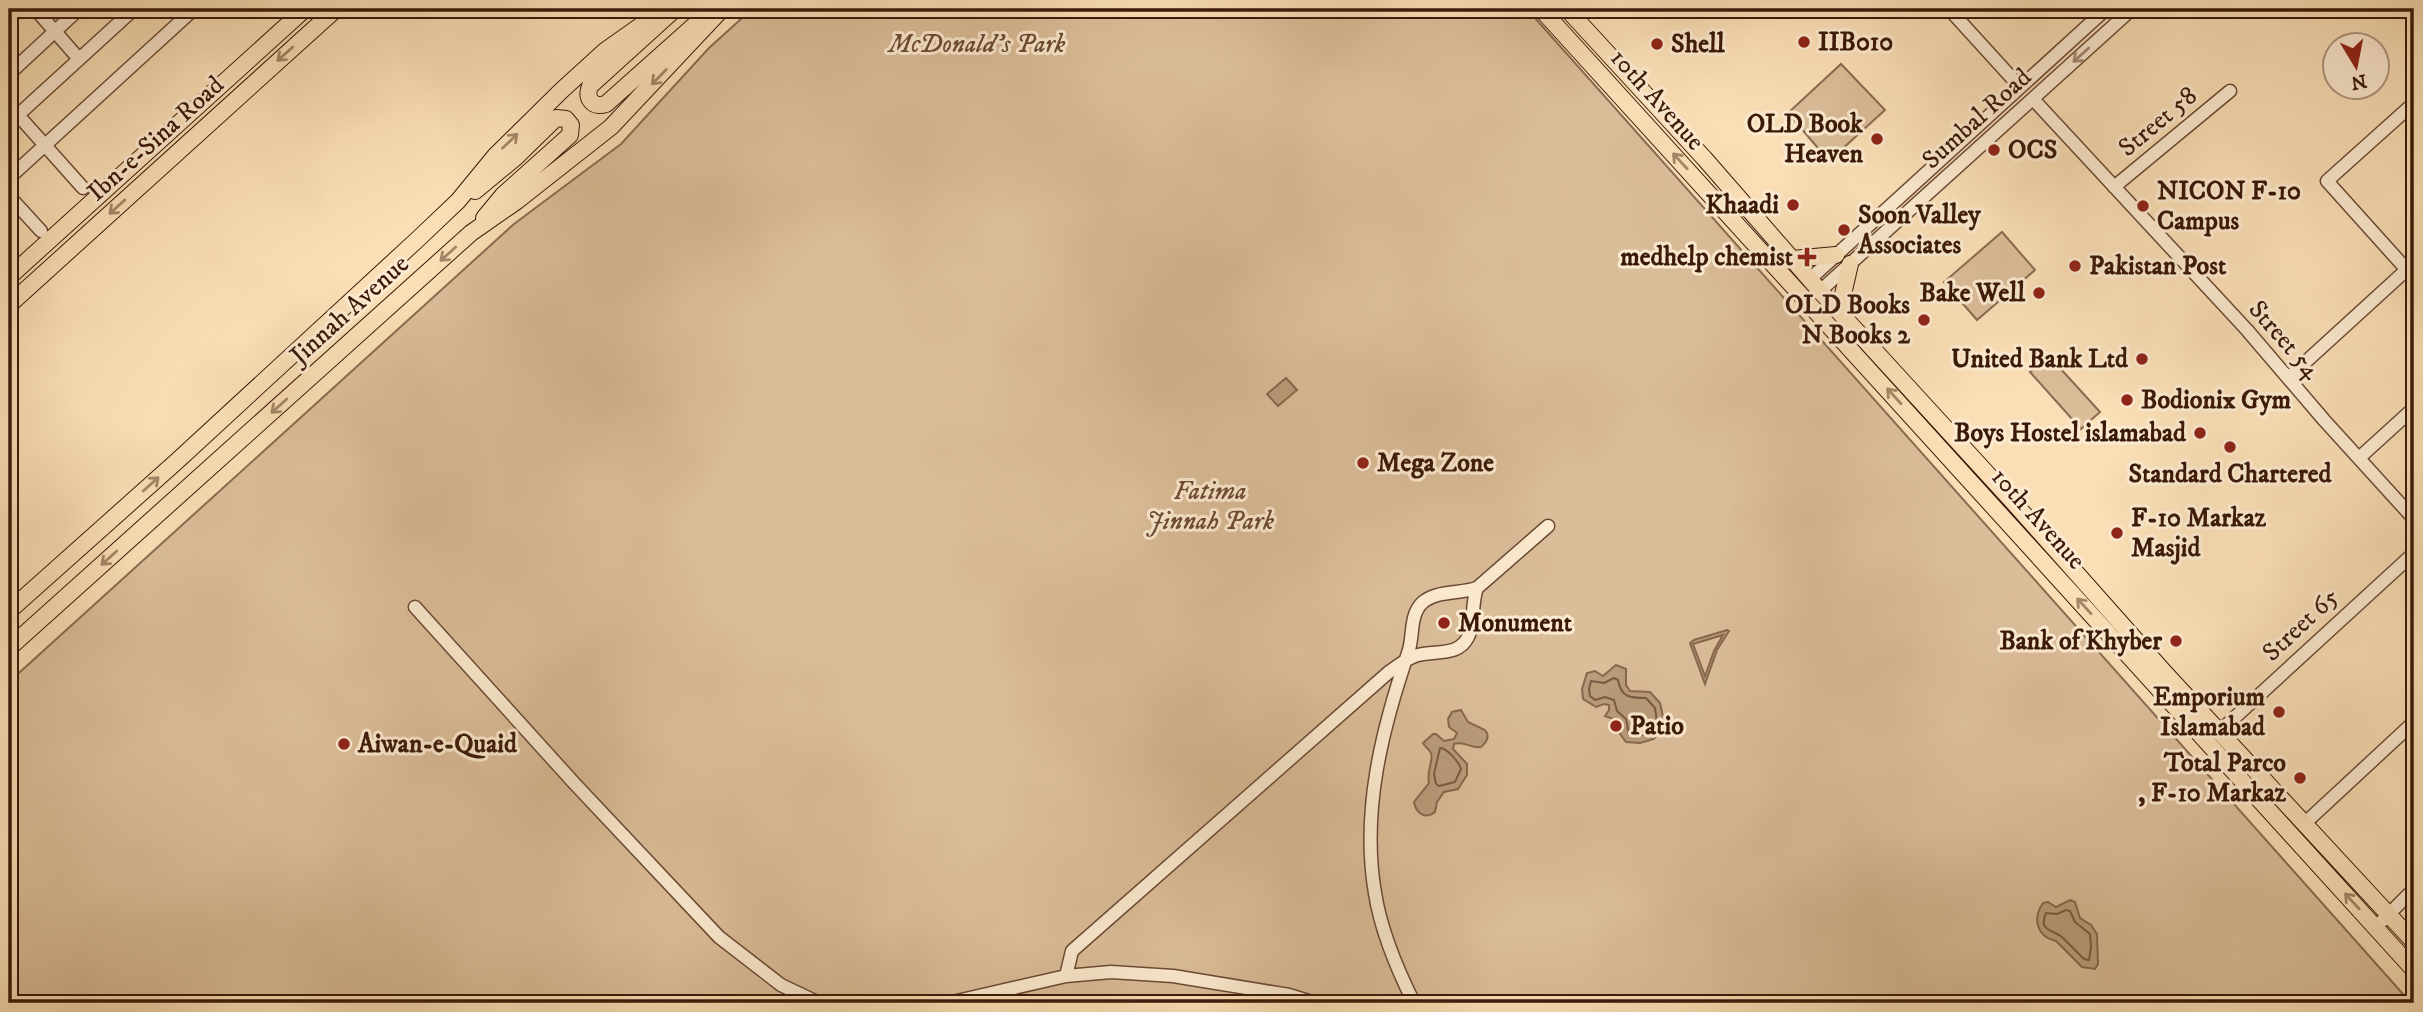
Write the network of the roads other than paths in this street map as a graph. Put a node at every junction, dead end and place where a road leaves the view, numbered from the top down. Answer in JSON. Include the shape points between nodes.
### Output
{"nodes":[{"id":1,"x":79,"y":9,"type":"edge"},
{"id":2,"x":134,"y":9,"type":"edge"},
{"id":3,"x":194,"y":9,"type":"edge"},
{"id":4,"x":305,"y":9,"type":"edge"},
{"id":5,"x":336,"y":9,"type":"edge"},
{"id":6,"x":664,"y":9,"type":"edge"},
{"id":7,"x":675,"y":9,"type":"edge"},
{"id":8,"x":713,"y":9,"type":"edge"},
{"id":9,"x":722,"y":9,"type":"edge"},
{"id":10,"x":1541,"y":9,"type":"edge"},
{"id":11,"x":1567,"y":9,"type":"edge"},
{"id":12,"x":1949,"y":9,"type":"edge"},
{"id":13,"x":2106,"y":9,"type":"edge"},
{"id":14,"x":2132,"y":9,"type":"edge"},
{"id":15,"x":30,"y":10,"type":"edge"},
{"id":16,"x":55,"y":31,"type":"junction"},
{"id":17,"x":79,"y":59,"type":"junction"},
{"id":18,"x":9,"y":74,"type":"edge"},
{"id":19,"x":2020,"y":87,"type":"junction"},
{"id":20,"x":2230,"y":92,"type":"dead end"},
{"id":21,"x":2033,"y":99,"type":"junction"},
{"id":22,"x":2414,"y":103,"type":"edge"},
{"id":23,"x":9,"y":105,"type":"edge"},
{"id":24,"x":18,"y":115,"type":"junction"},
{"id":25,"x":44,"y":145,"type":"junction"},
{"id":26,"x":9,"y":178,"type":"edge"},
{"id":27,"x":2114,"y":187,"type":"junction"},
{"id":28,"x":83,"y":188,"type":"dead end"},
{"id":29,"x":9,"y":196,"type":"edge"},
{"id":30,"x":458,"y":201,"type":"junction"},
{"id":31,"x":41,"y":231,"type":"dead end"},
{"id":32,"x":471,"y":233,"type":"junction"},
{"id":33,"x":1836,"y":255,"type":"junction"},
{"id":34,"x":1792,"y":259,"type":"junction"},
{"id":35,"x":1850,"y":264,"type":"junction"},
{"id":36,"x":2411,"y":267,"type":"edge"},
{"id":37,"x":9,"y":277,"type":"edge"},
{"id":38,"x":1815,"y":285,"type":"junction"},
{"id":39,"x":9,"y":305,"type":"edge"},
{"id":40,"x":1839,"y":312,"type":"junction"},
{"id":41,"x":2288,"y":378,"type":"junction"},
{"id":42,"x":2414,"y":408,"type":"edge"},
{"id":43,"x":1937,"y":432,"type":"junction"},
{"id":44,"x":2359,"y":458,"type":"junction"},
{"id":45,"x":2414,"y":519,"type":"edge"},
{"id":46,"x":1548,"y":526,"type":"dead end"},
{"id":47,"x":2414,"y":553,"type":"edge"},
{"id":48,"x":1477,"y":589,"type":"junction"},
{"id":49,"x":415,"y":607,"type":"dead end"},
{"id":50,"x":9,"y":611,"type":"edge"},
{"id":51,"x":2129,"y":644,"type":"junction"},
{"id":52,"x":9,"y":648,"type":"edge"},
{"id":53,"x":1406,"y":661,"type":"junction"},
{"id":54,"x":2414,"y":722,"type":"edge"},
{"id":55,"x":2220,"y":731,"type":"junction"},
{"id":56,"x":2304,"y":824,"type":"junction"},
{"id":57,"x":2414,"y":889,"type":"edge"},
{"id":58,"x":2389,"y":914,"type":"junction"},
{"id":59,"x":2376,"y":927,"type":"junction"},
{"id":60,"x":2414,"y":942,"type":"edge"},
{"id":61,"x":2414,"y":970,"type":"edge"},
{"id":62,"x":1066,"y":976,"type":"junction"},
{"id":63,"x":819,"y":1003,"type":"edge"},
{"id":64,"x":948,"y":1003,"type":"edge"},
{"id":65,"x":1315,"y":1003,"type":"edge"},
{"id":66,"x":1415,"y":1003,"type":"edge"}],
"edges":[{"from":1,"to":16,"type":"street"},
{"from":2,"to":17,"type":"street"},
{"from":3,"to":25,"type":"street"},
{"from":4,"to":37,"type":"main road","name":"Ibn-e-Sina Road"},
{"from":5,"to":39,"type":"main road","name":"Ibn-e-Sina Road","one_way":true},
{"from":30,"to":6,"type":"main road","name":"Jinnah Avenue","one_way":true,"via":[[495,156],[580,74]]},
{"from":7,"to":8,"type":"main road","via":[[590,86],[587,93],[593,104],[606,104]]},
{"from":9,"to":32,"type":"main road","name":"Jinnah Avenue","one_way":true,"via":[[611,127]]},
{"from":43,"to":10,"type":"main road","name":"10th Avenue","one_way":true},
{"from":11,"to":34,"type":"main road","name":"10th Avenue"},
{"from":12,"to":19,"type":"street"},
{"from":13,"to":19,"type":"street","name":"Sumbal Road"},
{"from":14,"to":21,"type":"street","name":"Sumbal Road","one_way":true},
{"from":15,"to":16,"type":"street"},
{"from":16,"to":17,"type":"street"},
{"from":16,"to":18,"type":"street"},
{"from":17,"to":24,"type":"street"},
{"from":19,"to":33,"type":"street","name":"Sumbal Road"},
{"from":20,"to":27,"type":"street","name":"Street 58"},
{"from":21,"to":27,"type":"street","name":"Street 54"},
{"from":21,"to":35,"type":"street","name":"Sumbal Road"},
{"from":22,"to":36,"type":"street","via":[[2327,181]]},
{"from":23,"to":24,"type":"street"},
{"from":24,"to":25,"type":"street"},
{"from":25,"to":26,"type":"street"},
{"from":25,"to":28,"type":"street"},
{"from":27,"to":41,"type":"street","name":"Street 54"},
{"from":29,"to":31,"type":"street"},
{"from":30,"to":32,"type":"main road","via":[[481,187],[556,118],[571,125],[570,135],[503,195]]},
{"from":50,"to":30,"type":"main road","name":"Jinnah Avenue","one_way":true},
{"from":32,"to":52,"type":"main road","name":"Jinnah Avenue","one_way":true},
{"from":33,"to":34,"type":"main road"},
{"from":33,"to":38,"type":"street","name":"Sumbal Road"},
{"from":34,"to":38,"type":"main road","name":"10th Avenue"},
{"from":35,"to":38,"type":"street","name":"Sumbal Road"},
{"from":35,"to":40,"type":"main road"},
{"from":36,"to":41,"type":"street"},
{"from":38,"to":40,"type":"main road","name":"10th Avenue"},
{"from":40,"to":43,"type":"main road","name":"10th Avenue"},
{"from":41,"to":44,"type":"street","name":"Street 54"},
{"from":42,"to":44,"type":"street"},
{"from":43,"to":51,"type":"main road","name":"10th Avenue"},
{"from":44,"to":45,"type":"street","name":"Street 54"},
{"from":46,"to":48,"type":"street"},
{"from":47,"to":55,"type":"street","name":"Street 65"},
{"from":48,"to":53,"type":"street","via":[[1434,595],[1418,607]]},
{"from":48,"to":53,"type":"street","via":[[1472,628],[1464,644],[1447,653],[1421,654]]},
{"from":49,"to":63,"type":"street","via":[[719,937],[781,985]]},
{"from":51,"to":55,"type":"main road","name":"10th Avenue"},
{"from":59,"to":51,"type":"main road","name":"10th Avenue","one_way":true},
{"from":53,"to":62,"type":"street","via":[[1072,951]]},
{"from":53,"to":66,"type":"street","via":[[1378,757],[1371,843],[1375,893],[1386,939]]},
{"from":54,"to":56,"type":"street"},
{"from":55,"to":56,"type":"main road","name":"10th Avenue"},
{"from":56,"to":58,"type":"main road","name":"10th Avenue"},
{"from":57,"to":58,"type":"street"},
{"from":58,"to":59,"type":"street"},
{"from":58,"to":60,"type":"main road","name":"10th Avenue"},
{"from":59,"to":61,"type":"main road","name":"10th Avenue"},
{"from":62,"to":64,"type":"street"},
{"from":62,"to":65,"type":"street","via":[[1111,972],[1173,976]]}]}
